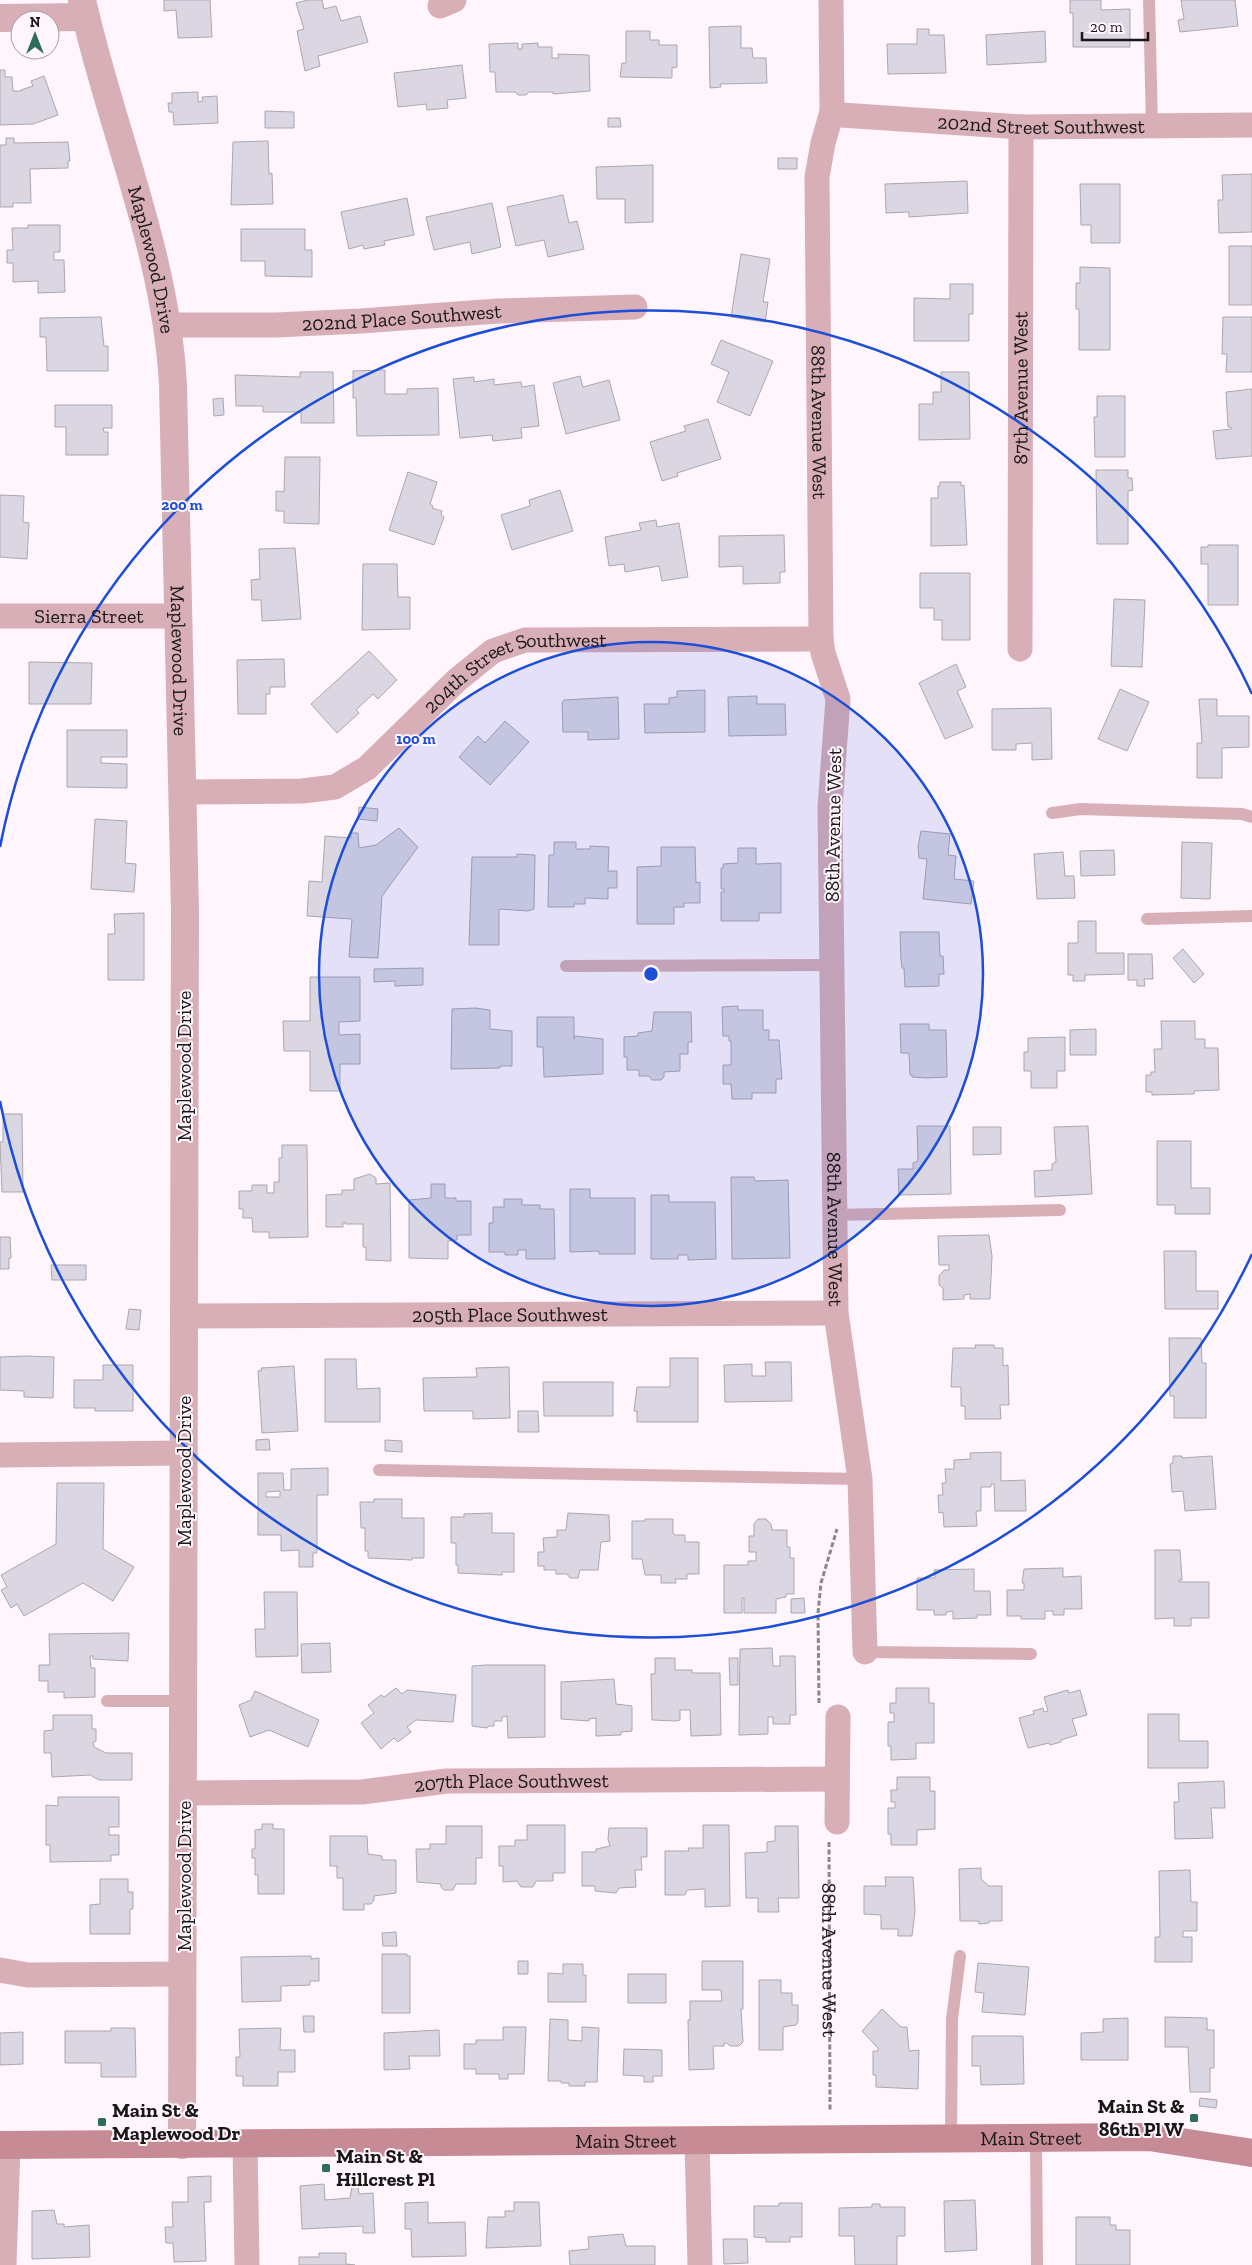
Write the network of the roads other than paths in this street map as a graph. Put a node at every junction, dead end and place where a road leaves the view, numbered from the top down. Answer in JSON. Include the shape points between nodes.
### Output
{"nodes":[{"id":1,"x":831,"y":0,"type":"edge"},
{"id":2,"x":1150,"y":0,"type":"edge"},
{"id":3,"x":84,"y":9,"type":"edge"},
{"id":4,"x":0,"y":18,"type":"edge"},
{"id":5,"x":832,"y":112,"type":"junction"},
{"id":6,"x":1021,"y":126,"type":"junction"},
{"id":7,"x":1152,"y":126,"type":"junction"},
{"id":8,"x":1252,"y":126,"type":"edge"},
{"id":9,"x":635,"y":307,"type":"dead end"},
{"id":10,"x":168,"y":325,"type":"junction"},
{"id":11,"x":0,"y":616,"type":"edge"},
{"id":12,"x":178,"y":616,"type":"junction"},
{"id":13,"x":821,"y":639,"type":"junction"},
{"id":14,"x":1020,"y":649,"type":"dead end"},
{"id":15,"x":182,"y":792,"type":"junction"},
{"id":16,"x":1052,"y":813,"type":"dead end"},
{"id":17,"x":1252,"y":817,"type":"edge"},
{"id":18,"x":1252,"y":916,"type":"edge"},
{"id":19,"x":1147,"y":919,"type":"dead end"},
{"id":20,"x":832,"y":965,"type":"junction"},
{"id":21,"x":566,"y":966,"type":"dead end"},
{"id":22,"x":1060,"y":1210,"type":"dead end"},
{"id":23,"x":835,"y":1214,"type":"junction"},
{"id":24,"x":836,"y":1313,"type":"junction"},
{"id":25,"x":184,"y":1316,"type":"junction"},
{"id":26,"x":184,"y":1453,"type":"junction"},
{"id":27,"x":0,"y":1455,"type":"edge"},
{"id":28,"x":379,"y":1470,"type":"dead end"},
{"id":29,"x":860,"y":1479,"type":"junction"},
{"id":30,"x":865,"y":1652,"type":"joint"},
{"id":31,"x":1031,"y":1654,"type":"dead end"},
{"id":32,"x":107,"y":1701,"type":"dead end"},
{"id":33,"x":184,"y":1701,"type":"junction"},
{"id":34,"x":829,"y":1713,"type":"road end"},
{"id":35,"x":838,"y":1779,"type":"junction"},
{"id":36,"x":184,"y":1793,"type":"junction"},
{"id":37,"x":832,"y":1830,"type":"road end"},
{"id":38,"x":960,"y":1956,"type":"dead end"},
{"id":39,"x":0,"y":1970,"type":"edge"},
{"id":40,"x":183,"y":1974,"type":"junction"},
{"id":41,"x":951,"y":2137,"type":"junction"},
{"id":42,"x":1036,"y":2137,"type":"junction"},
{"id":43,"x":697,"y":2140,"type":"junction"},
{"id":44,"x":245,"y":2144,"type":"junction"},
{"id":45,"x":4,"y":2145,"type":"edge"},
{"id":46,"x":182,"y":2145,"type":"junction"},
{"id":47,"x":1252,"y":2153,"type":"edge"},
{"id":48,"x":4,"y":2265,"type":"edge"},
{"id":49,"x":247,"y":2265,"type":"edge"},
{"id":50,"x":700,"y":2265,"type":"edge"},
{"id":51,"x":1037,"y":2265,"type":"edge"}],
"edges":[{"from":1,"to":5,"type":"street","name":"88th Avenue West"},
{"from":2,"to":7,"type":"lane"},
{"from":3,"to":4,"type":"street"},
{"from":3,"to":10,"type":"street","name":"Maplewood Drive","via":[[150,239]]},
{"from":5,"to":6,"type":"street","name":"202nd Street Southwest"},
{"from":5,"to":13,"type":"street","name":"88th Avenue West","via":[[817,177]]},
{"from":6,"to":7,"type":"street","name":"202nd Street Southwest"},
{"from":6,"to":14,"type":"street","name":"87th Avenue West"},
{"from":7,"to":8,"type":"street","name":"202nd Street Southwest"},
{"from":9,"to":10,"type":"street","name":"202nd Place Southwest","via":[[498,311],[276,325]]},
{"from":10,"to":12,"type":"street","name":"Maplewood Drive","via":[[173,385]]},
{"from":11,"to":12,"type":"street","name":"Sierra Street"},
{"from":12,"to":15,"type":"street","name":"Maplewood Drive"},
{"from":13,"to":15,"type":"street","name":"204th Street Southwest","via":[[525,640],[492,651],[456,680],[367,768],[335,787]]},
{"from":13,"to":20,"type":"street","name":"88th Avenue West","via":[[838,700],[830,807]]},
{"from":15,"to":25,"type":"street","name":"Maplewood Drive","via":[[185,911]]},
{"from":16,"to":17,"type":"lane","via":[[1081,809],[1242,814]]},
{"from":18,"to":19,"type":"lane"},
{"from":20,"to":21,"type":"lane"},
{"from":20,"to":23,"type":"street","name":"88th Avenue West"},
{"from":22,"to":23,"type":"lane"},
{"from":23,"to":24,"type":"street","name":"88th Avenue West"},
{"from":24,"to":25,"type":"street","name":"205th Place Southwest"},
{"from":24,"to":29,"type":"street","name":"88th Avenue West"},
{"from":25,"to":26,"type":"street","name":"Maplewood Drive"},
{"from":26,"to":27,"type":"street"},
{"from":26,"to":33,"type":"street","name":"Maplewood Drive"},
{"from":28,"to":29,"type":"lane"},
{"from":29,"to":30,"type":"street","name":"88th Avenue West"},
{"from":30,"to":31,"type":"lane"},
{"from":32,"to":33,"type":"lane"},
{"from":33,"to":36,"type":"street","name":"Maplewood Drive"},
{"from":34,"to":35,"type":"street"},
{"from":35,"to":36,"type":"street","name":"207th Place Southwest","via":[[447,1781],[362,1792]]},
{"from":35,"to":37,"type":"street"},
{"from":36,"to":40,"type":"street","name":"Maplewood Drive"},
{"from":38,"to":41,"type":"lane","via":[[952,2019]]},
{"from":39,"to":40,"type":"street","via":[[28,1975]]},
{"from":40,"to":46,"type":"street","name":"Maplewood Drive"},
{"from":41,"to":42,"type":"main road","name":"Main Street"},
{"from":41,"to":43,"type":"main road","name":"Main Street"},
{"from":42,"to":47,"type":"main road","name":"Main Street","via":[[1149,2137]]},
{"from":42,"to":51,"type":"lane"},
{"from":43,"to":44,"type":"main road","name":"Main Street"},
{"from":43,"to":50,"type":"street"},
{"from":44,"to":46,"type":"main road","name":"Main Street"},
{"from":44,"to":49,"type":"street"},
{"from":45,"to":46,"type":"main road","name":"Main Street"},
{"from":45,"to":48,"type":"street"}]}
